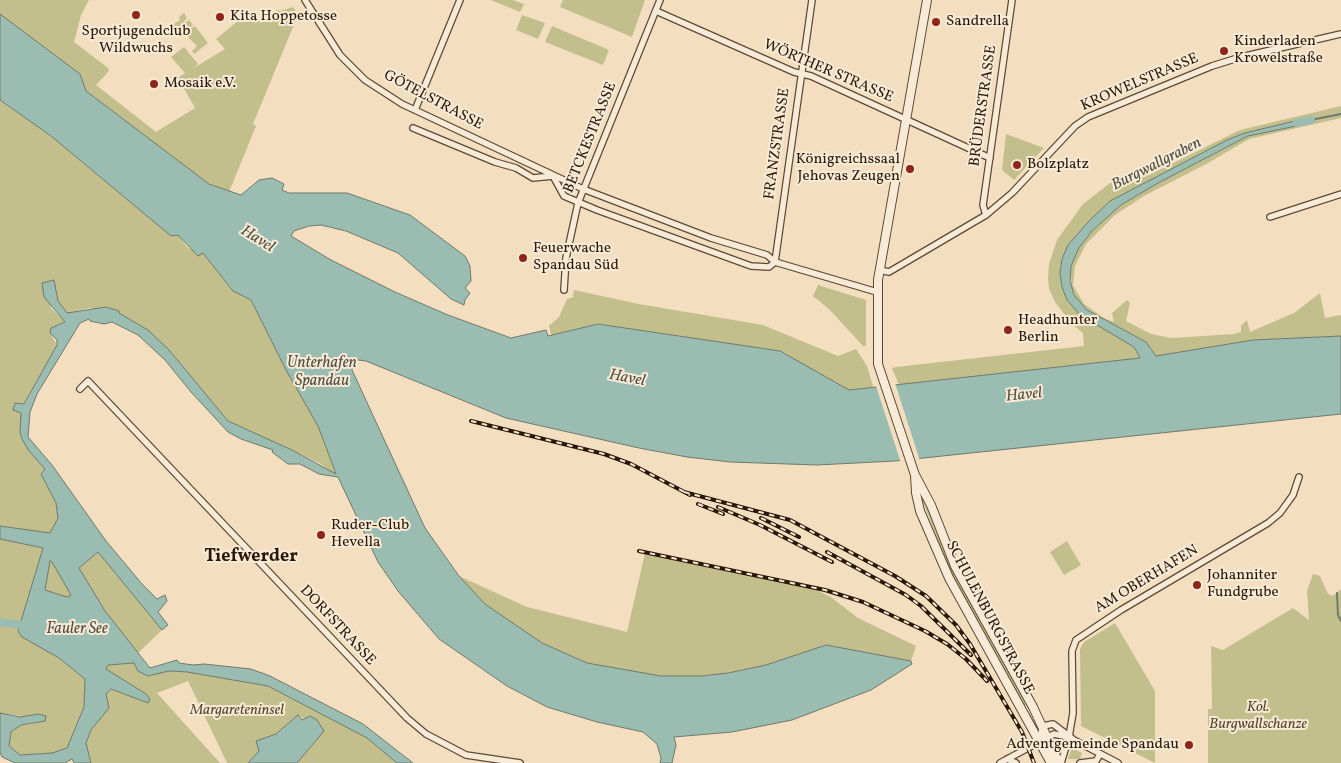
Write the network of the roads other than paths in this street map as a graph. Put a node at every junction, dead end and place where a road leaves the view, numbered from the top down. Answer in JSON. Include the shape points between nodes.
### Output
{"nodes":[{"id":1,"x":305,"y":0,"type":"edge"},
{"id":2,"x":460,"y":0,"type":"edge"},
{"id":3,"x":660,"y":0,"type":"edge"},
{"id":4,"x":812,"y":0,"type":"edge"},
{"id":5,"x":926,"y":0,"type":"edge"},
{"id":6,"x":1012,"y":0,"type":"edge"},
{"id":7,"x":656,"y":11,"type":"junction"},
{"id":8,"x":1341,"y":34,"type":"edge"},
{"id":9,"x":801,"y":74,"type":"junction"},
{"id":10,"x":415,"y":110,"type":"junction"},
{"id":11,"x":905,"y":119,"type":"junction"},
{"id":12,"x":414,"y":128,"type":"dead end"},
{"id":13,"x":990,"y":158,"type":"junction"},
{"id":14,"x":552,"y":176,"type":"junction"},
{"id":15,"x":583,"y":189,"type":"junction"},
{"id":16,"x":1341,"y":194,"type":"edge"},
{"id":17,"x":578,"y":203,"type":"junction"},
{"id":18,"x":986,"y":215,"type":"junction"},
{"id":19,"x":1270,"y":217,"type":"dead end"},
{"id":20,"x":775,"y":262,"type":"junction"},
{"id":21,"x":879,"y":270,"type":"junction"},
{"id":22,"x":564,"y":290,"type":"dead end"},
{"id":23,"x":877,"y":292,"type":"junction"},
{"id":24,"x":80,"y":389,"type":"dead end"},
{"id":25,"x":915,"y":475,"type":"junction"},
{"id":26,"x":1299,"y":477,"type":"dead end"},
{"id":27,"x":1043,"y":726,"type":"junction"},
{"id":28,"x":1048,"y":737,"type":"junction"},
{"id":29,"x":1069,"y":737,"type":"junction"},
{"id":30,"x":1039,"y":741,"type":"junction"},
{"id":31,"x":1100,"y":754,"type":"junction"},
{"id":32,"x":1007,"y":759,"type":"junction"},
{"id":33,"x":520,"y":763,"type":"edge"},
{"id":34,"x":1000,"y":763,"type":"edge"},
{"id":35,"x":1016,"y":763,"type":"edge"},
{"id":36,"x":1051,"y":763,"type":"edge"},
{"id":37,"x":1060,"y":763,"type":"edge"},
{"id":38,"x":1080,"y":763,"type":"edge"},
{"id":39,"x":1118,"y":763,"type":"edge"}],
"edges":[{"from":1,"to":10,"type":"street","name":"GÖTELSTRASSE","via":[[329,40],[352,68],[381,92]]},
{"from":2,"to":10,"type":"street"},
{"from":3,"to":7,"type":"street","name":"BETCKESTRASSE"},
{"from":4,"to":9,"type":"street","name":"FRANZSTRASSE"},
{"from":5,"to":11,"type":"street"},
{"from":6,"to":13,"type":"street","name":"BRÜDERSTRASSE"},
{"from":7,"to":9,"type":"street","name":"WÖRTHER STRASSE"},
{"from":7,"to":15,"type":"street","name":"BETCKESTRASSE"},
{"from":8,"to":18,"type":"street","name":"KROWELSTRASSE","via":[[1212,66],[1092,115],[1075,126],[1012,193]]},
{"from":9,"to":11,"type":"street","name":"WÖRTHER STRASSE"},
{"from":9,"to":20,"type":"street","name":"FRANZSTRASSE"},
{"from":10,"to":14,"type":"street","name":"GÖTELSTRASSE"},
{"from":11,"to":13,"type":"street","name":"WÖRTHER STRASSE"},
{"from":11,"to":21,"type":"street"},
{"from":12,"to":14,"type":"street","via":[[516,168],[533,178]]},
{"from":13,"to":18,"type":"street","name":"BRÜDERSTRASSE","via":[[982,205]]},
{"from":14,"to":15,"type":"street","name":"GÖTELSTRASSE"},
{"from":14,"to":17,"type":"street","name":"GÖTELSTRASSE","via":[[564,196]]},
{"from":15,"to":17,"type":"street","name":"BETCKESTRASSE"},
{"from":15,"to":20,"type":"street","name":"GÖTELSTRASSE","via":[[711,238],[767,255]]},
{"from":16,"to":19,"type":"street"},
{"from":17,"to":20,"type":"street","name":"GÖTELSTRASSE","via":[[751,266],[769,267]]},
{"from":17,"to":22,"type":"street","name":"BETCKESTRASSE","via":[[566,258]]},
{"from":18,"to":21,"type":"street","name":"KROWELSTRASSE","via":[[889,272]]},
{"from":20,"to":23,"type":"street","name":"GÖTELSTRASSE"},
{"from":21,"to":23,"type":"street"},
{"from":23,"to":25,"type":"street","via":[[877,357]]},
{"from":24,"to":33,"type":"street","name":"DORFSTRASSE","via":[[88,382],[407,718],[426,734],[459,752]]},
{"from":25,"to":27,"type":"street","name":"SCHULENBURGSTRASSE","via":[[962,580]]},
{"from":25,"to":30,"type":"street","name":"SCHULENBURGSTRASSE","via":[[920,511],[948,578]]},
{"from":26,"to":29,"type":"street","name":"AM OBERHAFEN","via":[[1293,495],[1268,523],[1076,640],[1072,651],[1073,713]]},
{"from":27,"to":28,"type":"street","name":"SCHULENBURGSTRASSE"},
{"from":27,"to":29,"type":"street","via":[[1053,724]]},
{"from":27,"to":30,"type":"street"},
{"from":28,"to":29,"type":"street","via":[[1054,734]]},
{"from":28,"to":30,"type":"street"},
{"from":28,"to":37,"type":"street","name":"SCHULENBURGSTRASSE"},
{"from":29,"to":31,"type":"street"},
{"from":29,"to":37,"type":"street"},
{"from":30,"to":32,"type":"street"},
{"from":30,"to":36,"type":"street","name":"SCHULENBURGSTRASSE"},
{"from":31,"to":38,"type":"street","via":[[1096,761]]},
{"from":31,"to":39,"type":"street"},
{"from":32,"to":34,"type":"street"},
{"from":32,"to":35,"type":"street"}]}
